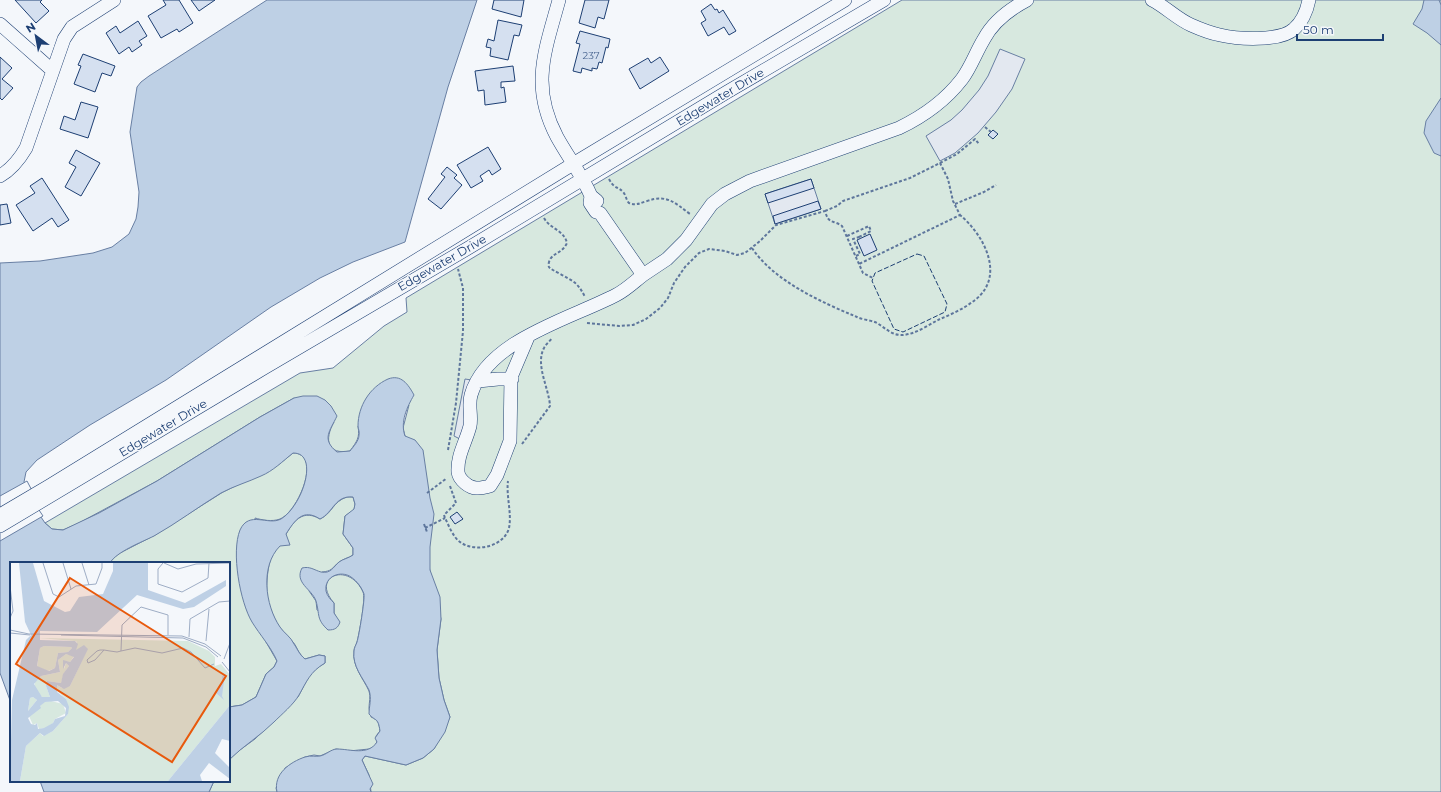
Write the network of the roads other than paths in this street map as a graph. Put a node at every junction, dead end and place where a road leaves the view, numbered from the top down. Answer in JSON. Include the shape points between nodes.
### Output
{"nodes":[{"id":1,"x":114,"y":0,"type":"edge"},
{"id":2,"x":559,"y":0,"type":"edge"},
{"id":3,"x":845,"y":0,"type":"edge"},
{"id":4,"x":884,"y":0,"type":"edge"},
{"id":5,"x":1027,"y":0,"type":"edge"},
{"id":6,"x":1152,"y":0,"type":"edge"},
{"id":7,"x":1309,"y":0,"type":"edge"},
{"id":8,"x":0,"y":24,"type":"edge"},
{"id":9,"x":53,"y":70,"type":"junction"},
{"id":10,"x":573,"y":164,"type":"junction"},
{"id":11,"x":0,"y":176,"type":"edge"},
{"id":12,"x":582,"y":179,"type":"junction"},
{"id":13,"x":643,"y":275,"type":"junction"},
{"id":14,"x":528,"y":337,"type":"junction"},
{"id":15,"x":512,"y":380,"type":"junction"},
{"id":16,"x":478,"y":381,"type":"junction"},
{"id":17,"x":52,"y":490,"type":"junction"},
{"id":18,"x":0,"y":515,"type":"edge"},
{"id":19,"x":0,"y":526,"type":"edge"}],
"edges":[{"from":1,"to":9,"type":"street","via":[[72,27],[64,39]]},
{"from":2,"to":10,"type":"street","via":[[544,54],[541,83],[551,125]]},
{"from":3,"to":10,"type":"street","name":"Edgewater Drive"},
{"from":4,"to":12,"type":"street","name":"Edgewater Drive"},
{"from":5,"to":13,"type":"street","via":[[1013,8],[998,22],[985,37],[962,79],[943,100],[922,116],[899,128],[750,181],[725,194],[712,204],[686,240],[667,259]]},
{"from":6,"to":7,"type":"street","via":[[1190,24],[1218,35],[1252,38],[1284,36],[1294,29],[1307,9]]},
{"from":8,"to":9,"type":"street"},
{"from":9,"to":11,"type":"street","via":[[26,148],[9,171]]},
{"from":10,"to":12,"type":"street"},
{"from":10,"to":17,"type":"street","name":"Edgewater Drive"},
{"from":12,"to":13,"type":"street","via":[[591,196],[590,203],[596,212],[600,213]]},
{"from":12,"to":17,"type":"street","name":"Edgewater Drive"},
{"from":13,"to":14,"type":"street","via":[[617,295]]},
{"from":14,"to":15,"type":"street"},
{"from":14,"to":16,"type":"street","via":[[501,352],[481,373]]},
{"from":15,"to":16,"type":"street"},
{"from":15,"to":16,"type":"street","via":[[510,441],[490,486],[476,489],[466,484],[458,474],[460,454],[470,425],[471,396]]},
{"from":17,"to":18,"type":"street","name":"Edgewater Drive"},
{"from":17,"to":19,"type":"street","name":"Edgewater Drive"}]}
